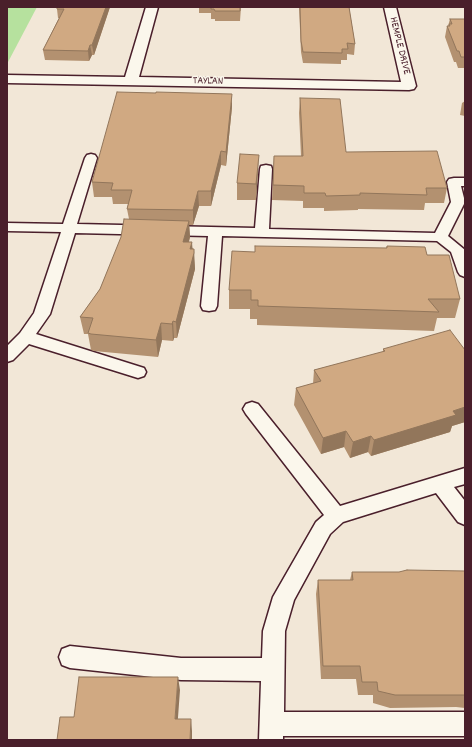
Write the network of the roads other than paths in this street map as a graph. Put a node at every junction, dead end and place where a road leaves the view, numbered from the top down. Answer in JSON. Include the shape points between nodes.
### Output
{"nodes":[{"id":1,"x":152,"y":7,"type":"edge"},
{"id":2,"x":390,"y":7,"type":"edge"},
{"id":3,"x":7,"y":79,"type":"edge"},
{"id":4,"x":131,"y":81,"type":"junction"},
{"id":5,"x":409,"y":86,"type":"joint"},
{"id":6,"x":91,"y":158,"type":"dead end"},
{"id":7,"x":266,"y":168,"type":"dead end"},
{"id":8,"x":465,"y":182,"type":"edge"},
{"id":9,"x":7,"y":227,"type":"edge"},
{"id":10,"x":69,"y":229,"type":"junction"},
{"id":11,"x":215,"y":232,"type":"junction"},
{"id":12,"x":262,"y":233,"type":"junction"},
{"id":13,"x":440,"y":237,"type":"junction"},
{"id":14,"x":465,"y":272,"type":"edge"},
{"id":15,"x":210,"y":306,"type":"dead end"},
{"id":16,"x":26,"y":337,"type":"junction"},
{"id":17,"x":7,"y":356,"type":"edge"},
{"id":18,"x":138,"y":372,"type":"dead end"},
{"id":19,"x":252,"y":409,"type":"dead end"},
{"id":20,"x":465,"y":476,"type":"edge"},
{"id":21,"x":440,"y":484,"type":"junction"},
{"id":22,"x":336,"y":516,"type":"junction"},
{"id":23,"x":465,"y":516,"type":"edge"},
{"id":24,"x":70,"y":657,"type":"dead end"},
{"id":25,"x":273,"y":670,"type":"junction"},
{"id":26,"x":465,"y":724,"type":"edge"},
{"id":27,"x":271,"y":732,"type":"edge"}],
"edges":[{"from":1,"to":4,"type":"street"},
{"from":2,"to":5,"type":"street","name":"HEMPLE DRIVE"},
{"from":3,"to":4,"type":"street","name":"TAYLAN"},
{"from":4,"to":5,"type":"street","name":"TAYLAN"},
{"from":6,"to":10,"type":"lane"},
{"from":7,"to":12,"type":"lane"},
{"from":8,"to":13,"type":"lane","via":[[454,182],[458,202]]},
{"from":9,"to":10,"type":"lane"},
{"from":10,"to":11,"type":"lane"},
{"from":10,"to":16,"type":"lane","via":[[42,314]]},
{"from":11,"to":12,"type":"lane"},
{"from":11,"to":15,"type":"lane"},
{"from":12,"to":13,"type":"lane"},
{"from":13,"to":14,"type":"lane","via":[[458,250]]},
{"from":16,"to":17,"type":"lane"},
{"from":16,"to":18,"type":"lane"},
{"from":19,"to":22,"type":"lane"},
{"from":20,"to":21,"type":"lane"},
{"from":21,"to":22,"type":"lane"},
{"from":21,"to":23,"type":"lane"},
{"from":22,"to":25,"type":"lane","via":[[323,528],[284,597],[274,631]]},
{"from":24,"to":25,"type":"lane","via":[[181,670]]},
{"from":25,"to":27,"type":"lane"},
{"from":26,"to":27,"type":"lane"}]}
